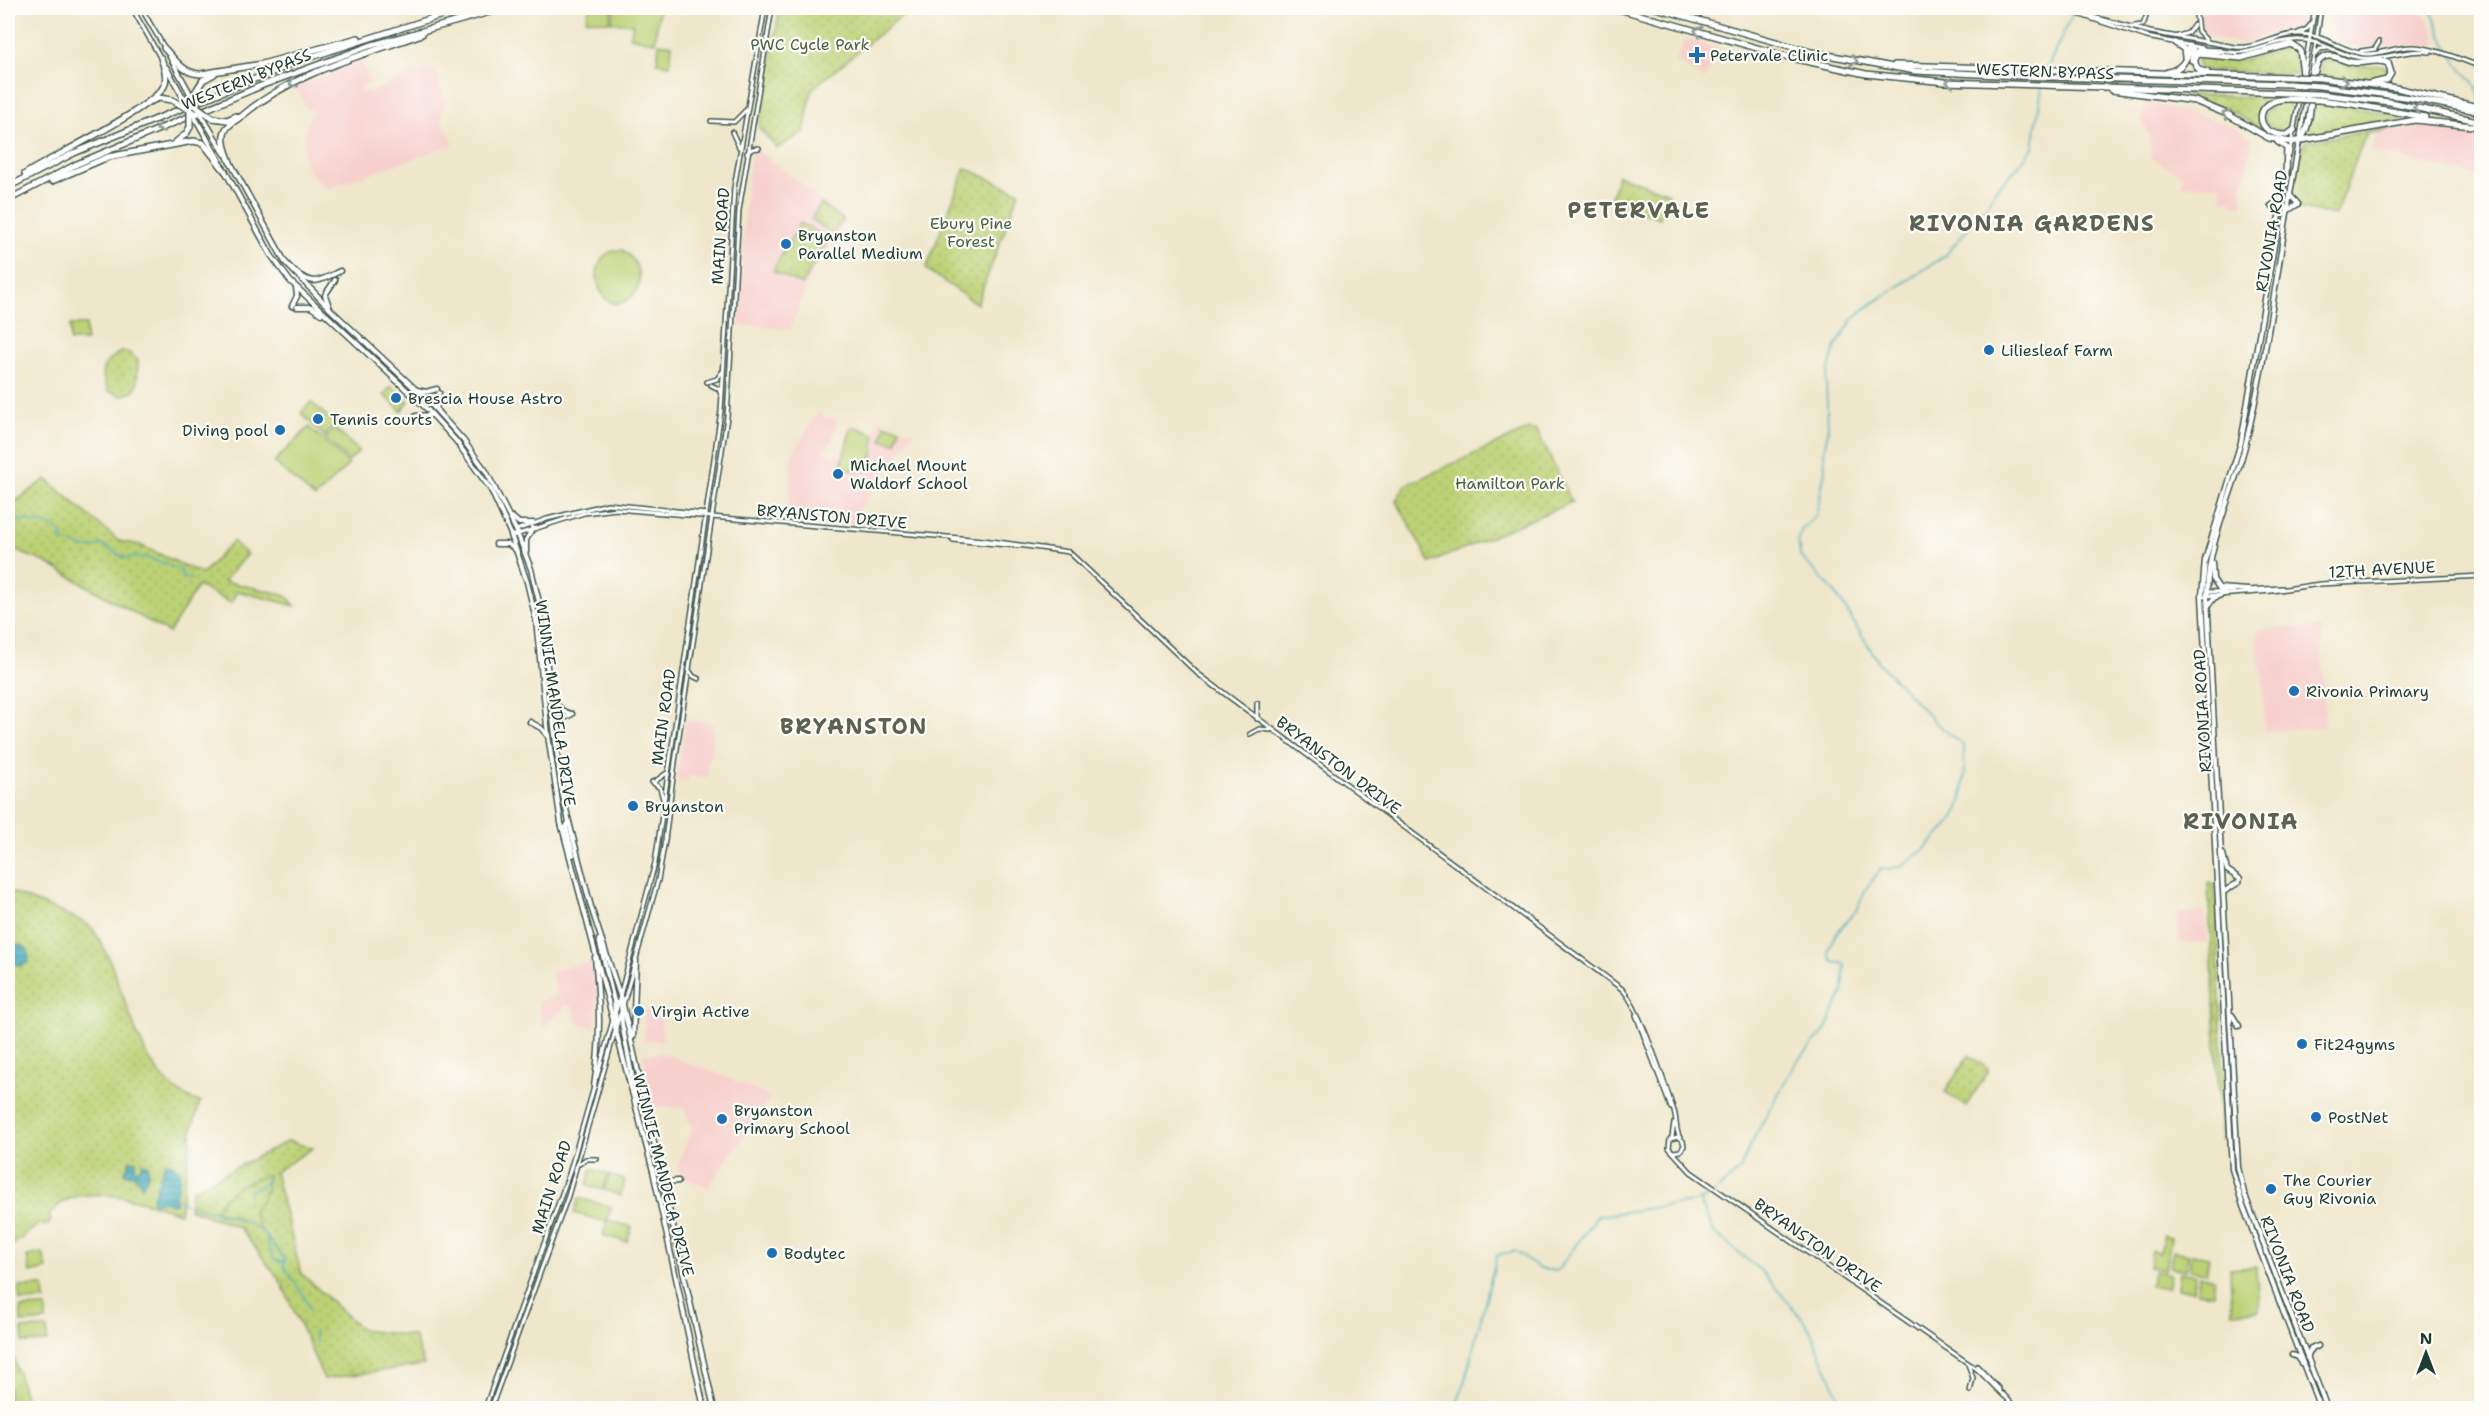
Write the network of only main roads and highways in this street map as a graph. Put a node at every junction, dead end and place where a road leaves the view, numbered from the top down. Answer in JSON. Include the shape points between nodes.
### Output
{"nodes":[{"id":1,"x":132,"y":8,"type":"edge"},
{"id":2,"x":141,"y":8,"type":"edge"},
{"id":3,"x":464,"y":8,"type":"edge"},
{"id":4,"x":504,"y":8,"type":"edge"},
{"id":5,"x":765,"y":8,"type":"edge"},
{"id":6,"x":772,"y":8,"type":"edge"},
{"id":7,"x":1615,"y":8,"type":"edge"},
{"id":8,"x":1656,"y":8,"type":"edge"},
{"id":9,"x":2061,"y":8,"type":"edge"},
{"id":10,"x":2315,"y":8,"type":"edge"},
{"id":11,"x":2321,"y":8,"type":"edge"},
{"id":12,"x":451,"y":11,"type":"junction"},
{"id":13,"x":2077,"y":13,"type":"junction"},
{"id":14,"x":2196,"y":15,"type":"dead end"},
{"id":15,"x":2146,"y":17,"type":"dead end"},
{"id":16,"x":2313,"y":21,"type":"junction"},
{"id":17,"x":452,"y":23,"type":"junction"},
{"id":18,"x":2121,"y":24,"type":"junction"},
{"id":19,"x":2194,"y":25,"type":"dead end"},
{"id":20,"x":2297,"y":34,"type":"junction"},
{"id":21,"x":2311,"y":35,"type":"junction"},
{"id":22,"x":2167,"y":36,"type":"junction"},
{"id":23,"x":2317,"y":36,"type":"junction"},
{"id":24,"x":2295,"y":40,"type":"junction"},
{"id":25,"x":2310,"y":40,"type":"junction"},
{"id":26,"x":2209,"y":42,"type":"junction"},
{"id":27,"x":2316,"y":42,"type":"junction"},
{"id":28,"x":2379,"y":42,"type":"dead end"},
{"id":29,"x":2175,"y":43,"type":"junction"},
{"id":30,"x":2191,"y":46,"type":"junction"},
{"id":31,"x":164,"y":48,"type":"junction"},
{"id":32,"x":2332,"y":48,"type":"junction"},
{"id":33,"x":2220,"y":51,"type":"junction"},
{"id":34,"x":2356,"y":52,"type":"junction"},
{"id":35,"x":2307,"y":54,"type":"junction"},
{"id":36,"x":2441,"y":54,"type":"junction"},
{"id":37,"x":161,"y":58,"type":"junction"},
{"id":38,"x":2192,"y":58,"type":"junction"},
{"id":39,"x":2313,"y":60,"type":"junction"},
{"id":40,"x":2183,"y":64,"type":"junction"},
{"id":41,"x":1875,"y":65,"type":"junction"},
{"id":42,"x":2481,"y":68,"type":"edge"},
{"id":43,"x":218,"y":72,"type":"junction"},
{"id":44,"x":2151,"y":73,"type":"junction"},
{"id":45,"x":2215,"y":74,"type":"junction"},
{"id":46,"x":2303,"y":74,"type":"junction"},
{"id":47,"x":2222,"y":75,"type":"junction"},
{"id":48,"x":2369,"y":84,"type":"junction"},
{"id":49,"x":2059,"y":86,"type":"junction"},
{"id":50,"x":190,"y":93,"type":"junction"},
{"id":51,"x":182,"y":96,"type":"junction"},
{"id":52,"x":2288,"y":96,"type":"junction"},
{"id":53,"x":2318,"y":97,"type":"junction"},
{"id":54,"x":190,"y":102,"type":"junction"},
{"id":55,"x":142,"y":105,"type":"junction"},
{"id":56,"x":196,"y":106,"type":"junction"},
{"id":57,"x":748,"y":106,"type":"junction"},
{"id":58,"x":2472,"y":108,"type":"junction"},
{"id":59,"x":190,"y":110,"type":"junction"},
{"id":60,"x":2481,"y":110,"type":"edge"},
{"id":61,"x":246,"y":112,"type":"junction"},
{"id":62,"x":197,"y":114,"type":"junction"},
{"id":63,"x":205,"y":121,"type":"junction"},
{"id":64,"x":711,"y":121,"type":"dead end"},
{"id":65,"x":2481,"y":122,"type":"edge"},
{"id":66,"x":2450,"y":123,"type":"junction"},
{"id":67,"x":2474,"y":123,"type":"junction"},
{"id":68,"x":199,"y":124,"type":"junction"},
{"id":69,"x":2481,"y":127,"type":"edge"},
{"id":70,"x":2294,"y":130,"type":"junction"},
{"id":71,"x":732,"y":132,"type":"dead end"},
{"id":72,"x":2259,"y":132,"type":"junction"},
{"id":73,"x":2291,"y":142,"type":"junction"},
{"id":74,"x":2299,"y":142,"type":"junction"},
{"id":75,"x":169,"y":145,"type":"junction"},
{"id":76,"x":759,"y":148,"type":"dead end"},
{"id":77,"x":740,"y":152,"type":"junction"},
{"id":78,"x":747,"y":153,"type":"junction"},
{"id":79,"x":230,"y":162,"type":"junction"},
{"id":80,"x":225,"y":171,"type":"junction"},
{"id":81,"x":2286,"y":174,"type":"junction"},
{"id":82,"x":8,"y":186,"type":"edge"},
{"id":83,"x":2289,"y":194,"type":"junction"},
{"id":84,"x":2282,"y":196,"type":"junction"},
{"id":85,"x":8,"y":201,"type":"edge"},
{"id":86,"x":2271,"y":206,"type":"dead end"},
{"id":87,"x":2286,"y":212,"type":"junction"},
{"id":88,"x":285,"y":262,"type":"junction"},
{"id":89,"x":340,"y":271,"type":"dead end"},
{"id":90,"x":335,"y":280,"type":"dead end"},
{"id":91,"x":295,"y":286,"type":"junction"},
{"id":92,"x":331,"y":310,"type":"junction"},
{"id":93,"x":334,"y":323,"type":"junction"},
{"id":94,"x":724,"y":368,"type":"junction"},
{"id":95,"x":707,"y":382,"type":"dead end"},
{"id":96,"x":711,"y":385,"type":"dead end"},
{"id":97,"x":416,"y":390,"type":"junction"},
{"id":98,"x":722,"y":400,"type":"junction"},
{"id":99,"x":437,"y":411,"type":"junction"},
{"id":100,"x":433,"y":415,"type":"junction"},
{"id":101,"x":416,"y":416,"type":"dead end"},
{"id":102,"x":714,"y":505,"type":"junction"},
{"id":103,"x":508,"y":511,"type":"junction"},
{"id":104,"x":706,"y":515,"type":"junction"},
{"id":105,"x":698,"y":516,"type":"junction"},
{"id":106,"x":713,"y":516,"type":"junction"},
{"id":107,"x":725,"y":517,"type":"junction"},
{"id":108,"x":705,"y":525,"type":"junction"},
{"id":109,"x":533,"y":526,"type":"junction"},
{"id":110,"x":517,"y":532,"type":"junction"},
{"id":111,"x":511,"y":534,"type":"junction"},
{"id":112,"x":496,"y":544,"type":"dead end"},
{"id":113,"x":2212,"y":550,"type":"junction"},
{"id":114,"x":518,"y":553,"type":"junction"},
{"id":115,"x":527,"y":558,"type":"junction"},
{"id":116,"x":2481,"y":576,"type":"edge"},
{"id":117,"x":2284,"y":588,"type":"junction"},
{"id":118,"x":2248,"y":590,"type":"junction"},
{"id":119,"x":2205,"y":594,"type":"junction"},
{"id":120,"x":2223,"y":594,"type":"junction"},
{"id":121,"x":2208,"y":608,"type":"junction"},
{"id":122,"x":689,"y":668,"type":"junction"},
{"id":123,"x":688,"y":679,"type":"junction"},
{"id":124,"x":680,"y":682,"type":"junction"},
{"id":125,"x":687,"y":685,"type":"junction"},
{"id":126,"x":552,"y":698,"type":"junction"},
{"id":127,"x":1257,"y":703,"type":"dead end"},
{"id":128,"x":1257,"y":719,"type":"junction"},
{"id":129,"x":530,"y":722,"type":"dead end"},
{"id":130,"x":555,"y":728,"type":"junction"},
{"id":131,"x":1275,"y":732,"type":"junction"},
{"id":132,"x":1251,"y":734,"type":"dead end"},
{"id":133,"x":548,"y":735,"type":"junction"},
{"id":134,"x":667,"y":772,"type":"junction"},
{"id":135,"x":663,"y":804,"type":"junction"},
{"id":136,"x":569,"y":822,"type":"junction"},
{"id":137,"x":2220,"y":839,"type":"junction"},
{"id":138,"x":576,"y":874,"type":"junction"},
{"id":139,"x":2224,"y":896,"type":"junction"},
{"id":140,"x":598,"y":927,"type":"junction"},
{"id":141,"x":594,"y":944,"type":"junction"},
{"id":142,"x":636,"y":960,"type":"junction"},
{"id":143,"x":2228,"y":994,"type":"junction"},
{"id":144,"x":621,"y":996,"type":"junction"},
{"id":145,"x":623,"y":1005,"type":"junction"},
{"id":146,"x":618,"y":1013,"type":"junction"},
{"id":147,"x":1636,"y":1013,"type":"junction"},
{"id":148,"x":613,"y":1021,"type":"junction"},
{"id":149,"x":616,"y":1030,"type":"junction"},
{"id":150,"x":2230,"y":1038,"type":"junction"},
{"id":151,"x":633,"y":1046,"type":"junction"},
{"id":152,"x":594,"y":1087,"type":"junction"},
{"id":153,"x":640,"y":1120,"type":"junction"},
{"id":154,"x":1671,"y":1138,"type":"junction"},
{"id":155,"x":1680,"y":1138,"type":"junction"},
{"id":156,"x":1683,"y":1148,"type":"junction"},
{"id":157,"x":1673,"y":1152,"type":"junction"},
{"id":158,"x":597,"y":1159,"type":"dead end"},
{"id":159,"x":578,"y":1165,"type":"junction"},
{"id":160,"x":1684,"y":1165,"type":"junction"},
{"id":161,"x":678,"y":1181,"type":"dead end"},
{"id":162,"x":663,"y":1190,"type":"junction"},
{"id":163,"x":1940,"y":1343,"type":"junction"},
{"id":164,"x":2318,"y":1346,"type":"dead end"},
{"id":165,"x":2292,"y":1355,"type":"dead end"},
{"id":166,"x":2307,"y":1358,"type":"junction"},
{"id":167,"x":1968,"y":1362,"type":"junction"},
{"id":168,"x":1982,"y":1371,"type":"junction"},
{"id":169,"x":2309,"y":1379,"type":"junction"},
{"id":170,"x":1970,"y":1391,"type":"dead end"},
{"id":171,"x":485,"y":1408,"type":"edge"},
{"id":172,"x":491,"y":1408,"type":"edge"},
{"id":173,"x":704,"y":1408,"type":"edge"},
{"id":174,"x":714,"y":1408,"type":"edge"},
{"id":175,"x":2016,"y":1408,"type":"edge"},
{"id":176,"x":2319,"y":1408,"type":"edge"},
{"id":177,"x":2326,"y":1408,"type":"edge"}],
"edges":[{"from":1,"to":37,"type":"main road","name":"WINNIE MANDELA DRIVE"},
{"from":2,"to":31,"type":"main road","name":"WINNIE MANDELA DRIVE"},
{"from":3,"to":12,"type":"highway","name":"WESTERN BYPASS"},
{"from":4,"to":17,"type":"highway","name":"WESTERN BYPASS"},
{"from":5,"to":57,"type":"main road","name":"MAIN ROAD"},
{"from":6,"to":78,"type":"main road","name":"MAIN ROAD"},
{"from":49,"to":7,"type":"highway","name":"WESTERN BYPASS","one_way":true,"via":[[1898,78],[1833,69]]},
{"from":8,"to":41,"type":"highway","name":"WESTERN BYPASS","one_way":true,"via":[[1811,52]]},
{"from":9,"to":13,"type":"main road"},
{"from":10,"to":16,"type":"main road","name":"RIVONIA ROAD"},
{"from":11,"to":23,"type":"main road","name":"RIVONIA ROAD"},
{"from":12,"to":43,"type":"highway","via":[[262,64]]},
{"from":12,"to":82,"type":"highway","name":"WESTERN BYPASS","via":[[308,58],[224,91],[74,153]]},
{"from":13,"to":18,"type":"main road"},
{"from":13,"to":29,"type":"main road"},
{"from":14,"to":26,"type":"main road","via":[[2199,33]]},
{"from":15,"to":18,"type":"main road","via":[[2141,26]]},
{"from":16,"to":20,"type":"main road"},
{"from":16,"to":21,"type":"main road","name":"RIVONIA ROAD"},
{"from":17,"to":61,"type":"highway","one_way":true,"via":[[311,75]]},
{"from":17,"to":85,"type":"highway","name":"WESTERN BYPASS","one_way":true,"via":[[369,46],[263,85],[77,164]]},
{"from":18,"to":22,"type":"main road"},
{"from":19,"to":22,"type":"main road","via":[[2186,34]]},
{"from":20,"to":21,"type":"main road"},
{"from":20,"to":26,"type":"main road","via":[[2247,48]]},
{"from":21,"to":23,"type":"main road"},
{"from":21,"to":25,"type":"main road","name":"RIVONIA ROAD"},
{"from":22,"to":26,"type":"main road"},
{"from":23,"to":27,"type":"main road","name":"RIVONIA ROAD"},
{"from":23,"to":34,"type":"main road"},
{"from":24,"to":25,"type":"main road"},
{"from":24,"to":33,"type":"main road","via":[[2246,53]]},
{"from":24,"to":35,"type":"main road","via":[[2304,44]]},
{"from":25,"to":27,"type":"main road"},
{"from":25,"to":35,"type":"main road","name":"RIVONIA ROAD"},
{"from":27,"to":32,"type":"main road"},
{"from":27,"to":39,"type":"main road","name":"RIVONIA ROAD"},
{"from":28,"to":34,"type":"main road","via":[[2373,49]]},
{"from":29,"to":30,"type":"main road"},
{"from":29,"to":40,"type":"highway","via":[[2185,51]]},
{"from":30,"to":33,"type":"main road"},
{"from":30,"to":38,"type":"highway"},
{"from":30,"to":40,"type":"highway"},
{"from":31,"to":43,"type":"highway","via":[[189,72]]},
{"from":31,"to":50,"type":"main road","name":"WINNIE MANDELA DRIVE"},
{"from":32,"to":36,"type":"main road","via":[[2365,58],[2410,51]]},
{"from":32,"to":39,"type":"main road","via":[[2320,49]]},
{"from":33,"to":38,"type":"highway","via":[[2199,50]]},
{"from":34,"to":36,"type":"main road","via":[[2373,54],[2414,47]]},
{"from":35,"to":46,"type":"main road","name":"RIVONIA ROAD"},
{"from":36,"to":42,"type":"main road"},
{"from":37,"to":51,"type":"main road","name":"WINNIE MANDELA DRIVE"},
{"from":37,"to":55,"type":"highway","via":[[166,79],[163,88]]},
{"from":38,"to":45,"type":"highway","via":[[2199,72]]},
{"from":39,"to":74,"type":"main road","name":"RIVONIA ROAD"},
{"from":40,"to":44,"type":"highway","via":[[2172,71]]},
{"from":41,"to":44,"type":"highway"},
{"from":41,"to":58,"type":"highway","name":"WESTERN BYPASS","bridge":true,"via":[[1941,73],[2320,86]]},
{"from":43,"to":56,"type":"highway","bridge":true,"via":[[203,80],[196,91]]},
{"from":44,"to":47,"type":"highway"},
{"from":45,"to":46,"type":"highway","via":[[2198,68],[2198,55],[2241,58],[2291,44],[2300,50]]},
{"from":45,"to":47,"type":"highway"},
{"from":46,"to":70,"type":"main road","name":"RIVONIA ROAD"},
{"from":47,"to":48,"type":"highway","one_way":true,"bridge":true},
{"from":48,"to":58,"type":"highway"},
{"from":48,"to":74,"type":"highway","via":[[2389,78],[2388,63],[2322,58],[2317,64],[2310,111]]},
{"from":49,"to":52,"type":"highway","name":"WESTERN BYPASS"},
{"from":72,"to":49,"type":"highway","one_way":true,"via":[[2195,101]]},
{"from":50,"to":54,"type":"highway","bridge":true},
{"from":50,"to":56,"type":"main road","name":"WINNIE MANDELA DRIVE","bridge":true},
{"from":51,"to":54,"type":"highway","bridge":true},
{"from":51,"to":59,"type":"main road","name":"WINNIE MANDELA DRIVE","bridge":true},
{"from":52,"to":53,"type":"highway","name":"WESTERN BYPASS","bridge":true},
{"from":52,"to":70,"type":"highway","via":[[2268,103],[2261,119],[2271,132],[2285,135]]},
{"from":53,"to":66,"type":"highway"},
{"from":67,"to":53,"type":"highway","one_way":true,"via":[[2390,102]]},
{"from":54,"to":56,"type":"highway","bridge":true},
{"from":54,"to":59,"type":"highway","bridge":true},
{"from":55,"to":59,"type":"highway","bridge":true,"via":[[159,98]]},
{"from":55,"to":82,"type":"highway"},
{"from":56,"to":61,"type":"highway","bridge":true,"via":[[213,117],[227,120]]},
{"from":56,"to":62,"type":"highway","bridge":true},
{"from":56,"to":63,"type":"main road","name":"WINNIE MANDELA DRIVE","bridge":true},
{"from":57,"to":64,"type":"main road","via":[[734,122]]},
{"from":57,"to":77,"type":"main road","name":"MAIN ROAD"},
{"from":58,"to":60,"type":"highway","name":"WESTERN BYPASS"},
{"from":59,"to":62,"type":"highway","bridge":true},
{"from":59,"to":68,"type":"main road","name":"WINNIE MANDELA DRIVE","bridge":true},
{"from":59,"to":75,"type":"highway","bridge":true,"via":[[190,127],[183,138]]},
{"from":61,"to":79,"type":"highway","via":[[224,134]]},
{"from":62,"to":63,"type":"highway","bridge":true},
{"from":62,"to":68,"type":"highway","bridge":true},
{"from":63,"to":79,"type":"main road","name":"WINNIE MANDELA DRIVE"},
{"from":65,"to":67,"type":"highway"},
{"from":66,"to":67,"type":"highway"},
{"from":66,"to":74,"type":"highway","via":[[2407,121]]},
{"from":67,"to":69,"type":"highway"},
{"from":68,"to":80,"type":"main road","name":"WINNIE MANDELA DRIVE"},
{"from":70,"to":73,"type":"main road","name":"RIVONIA ROAD"},
{"from":71,"to":77,"type":"main road"},
{"from":72,"to":73,"type":"highway"},
{"from":72,"to":81,"type":"highway","via":[[2286,146]]},
{"from":73,"to":74,"type":"highway"},
{"from":73,"to":81,"type":"main road","name":"RIVONIA ROAD"},
{"from":74,"to":83,"type":"main road","name":"RIVONIA ROAD"},
{"from":75,"to":80,"type":"highway","via":[[203,143]]},
{"from":75,"to":85,"type":"highway","via":[[108,157]]},
{"from":76,"to":78,"type":"main road"},
{"from":77,"to":94,"type":"main road","name":"MAIN ROAD","via":[[733,198]]},
{"from":78,"to":102,"type":"main road","name":"MAIN ROAD","via":[[737,229],[728,405]]},
{"from":79,"to":88,"type":"main road","name":"WINNIE MANDELA DRIVE"},
{"from":80,"to":91,"type":"main road","name":"WINNIE MANDELA DRIVE","via":[[271,255]]},
{"from":81,"to":84,"type":"main road","name":"RIVONIA ROAD"},
{"from":83,"to":87,"type":"main road","name":"RIVONIA ROAD"},
{"from":83,"to":87,"type":"main road","via":[[2298,204]]},
{"from":84,"to":86,"type":"main road"},
{"from":84,"to":119,"type":"main road","name":"RIVONIA ROAD","via":[[2241,442],[2205,560]]},
{"from":87,"to":113,"type":"main road","name":"RIVONIA ROAD","via":[[2247,440]]},
{"from":88,"to":89,"type":"main road","via":[[312,282]]},
{"from":88,"to":92,"type":"main road","name":"WINNIE MANDELA DRIVE"},
{"from":90,"to":92,"type":"main road","via":[[325,295]]},
{"from":91,"to":93,"type":"main road","name":"WINNIE MANDELA DRIVE"},
{"from":91,"to":93,"type":"main road","via":[[294,307],[311,308]]},
{"from":92,"to":97,"type":"main road","name":"WINNIE MANDELA DRIVE"},
{"from":93,"to":100,"type":"main road","name":"WINNIE MANDELA DRIVE"},
{"from":94,"to":95,"type":"main road","via":[[717,379]]},
{"from":94,"to":98,"type":"main road","name":"MAIN ROAD"},
{"from":96,"to":98,"type":"main road","via":[[719,389]]},
{"from":97,"to":99,"type":"main road","name":"WINNIE MANDELA DRIVE"},
{"from":97,"to":99,"type":"main road","via":[[438,391]]},
{"from":98,"to":104,"type":"main road","name":"MAIN ROAD"},
{"from":99,"to":103,"type":"main road","name":"WINNIE MANDELA DRIVE","via":[[476,455]]},
{"from":100,"to":101,"type":"main road"},
{"from":100,"to":111,"type":"main road","name":"WINNIE MANDELA DRIVE","via":[[482,476]]},
{"from":102,"to":106,"type":"main road","name":"MAIN ROAD"},
{"from":102,"to":107,"type":"main road","via":[[717,514]]},
{"from":103,"to":109,"type":"main road","via":[[519,524]]},
{"from":103,"to":110,"type":"main road","name":"WINNIE MANDELA DRIVE"},
{"from":104,"to":105,"type":"main road","name":"BRYANSTON DRIVE"},
{"from":104,"to":106,"type":"main road","name":"BRYANSTON DRIVE"},
{"from":104,"to":108,"type":"main road","name":"MAIN ROAD"},
{"from":104,"to":109,"type":"main road","name":"BRYANSTON DRIVE","via":[[608,504]]},
{"from":105,"to":108,"type":"main road"},
{"from":105,"to":109,"type":"main road","name":"BRYANSTON DRIVE","via":[[605,508]]},
{"from":106,"to":107,"type":"main road","name":"BRYANSTON DRIVE"},
{"from":106,"to":122,"type":"main road","name":"MAIN ROAD"},
{"from":107,"to":128,"type":"main road","name":"BRYANSTON DRIVE","via":[[1064,550],[1073,554],[1197,673]]},
{"from":108,"to":124,"type":"main road","name":"MAIN ROAD"},
{"from":109,"to":110,"type":"main road","name":"BRYANSTON DRIVE"},
{"from":109,"to":115,"type":"main road","via":[[526,540]]},
{"from":110,"to":111,"type":"main road","name":"BRYANSTON DRIVE"},
{"from":110,"to":115,"type":"main road","name":"WINNIE MANDELA DRIVE"},
{"from":111,"to":114,"type":"main road","name":"WINNIE MANDELA DRIVE"},
{"from":112,"to":114,"type":"main road","via":[[510,545]]},
{"from":113,"to":118,"type":"main road","via":[[2216,586]]},
{"from":113,"to":119,"type":"main road","name":"RIVONIA ROAD"},
{"from":114,"to":133,"type":"main road","name":"WINNIE MANDELA DRIVE","via":[[536,620]]},
{"from":115,"to":126,"type":"main road","name":"WINNIE MANDELA DRIVE","via":[[540,606]]},
{"from":116,"to":117,"type":"main road","name":"12TH AVENUE"},
{"from":117,"to":118,"type":"main road","name":"12TH AVENUE"},
{"from":117,"to":120,"type":"main road","name":"12TH AVENUE"},
{"from":118,"to":119,"type":"main road","name":"12TH AVENUE"},
{"from":119,"to":120,"type":"main road","name":"12TH AVENUE"},
{"from":119,"to":121,"type":"main road","name":"RIVONIA ROAD"},
{"from":119,"to":169,"type":"main road","name":"RIVONIA ROAD","via":[[2232,1169]]},
{"from":120,"to":121,"type":"main road","via":[[2210,602]]},
{"from":121,"to":137,"type":"main road","name":"RIVONIA ROAD"},
{"from":122,"to":123,"type":"main road","name":"MAIN ROAD"},
{"from":122,"to":125,"type":"main road","via":[[697,679]]},
{"from":123,"to":124,"type":"main road"},
{"from":123,"to":125,"type":"main road","name":"MAIN ROAD"},
{"from":124,"to":134,"type":"main road","name":"MAIN ROAD"},
{"from":125,"to":142,"type":"main road","name":"MAIN ROAD","via":[[660,872]]},
{"from":126,"to":130,"type":"main road","name":"WINNIE MANDELA DRIVE"},
{"from":126,"to":130,"type":"main road","via":[[559,708],[572,714]]},
{"from":127,"to":128,"type":"main road"},
{"from":128,"to":131,"type":"main road","name":"BRYANSTON DRIVE"},
{"from":129,"to":133,"type":"main road"},
{"from":130,"to":136,"type":"main road","name":"WINNIE MANDELA DRIVE"},
{"from":131,"to":132,"type":"main road","via":[[1262,728]]},
{"from":131,"to":147,"type":"main road","name":"BRYANSTON DRIVE","via":[[1614,982],[1627,994]]},
{"from":133,"to":138,"type":"main road","name":"WINNIE MANDELA DRIVE","via":[[559,814]]},
{"from":134,"to":135,"type":"main road","name":"MAIN ROAD"},
{"from":134,"to":135,"type":"main road","via":[[653,782],[660,788]]},
{"from":135,"to":144,"type":"main road","name":"MAIN ROAD","via":[[652,882]]},
{"from":136,"to":138,"type":"main road","via":[[566,826]]},
{"from":136,"to":140,"type":"main road","name":"WINNIE MANDELA DRIVE"},
{"from":137,"to":139,"type":"main road","name":"RIVONIA ROAD"},
{"from":137,"to":139,"type":"main road","via":[[2227,870],[2239,881],[2226,889]]},
{"from":138,"to":141,"type":"main road","name":"WINNIE MANDELA DRIVE"},
{"from":139,"to":143,"type":"main road","name":"RIVONIA ROAD"},
{"from":140,"to":144,"type":"main road","name":"WINNIE MANDELA DRIVE"},
{"from":140,"to":146,"type":"main road"},
{"from":141,"to":148,"type":"main road","name":"WINNIE MANDELA DRIVE"},
{"from":141,"to":152,"type":"main road","via":[[600,1025]]},
{"from":142,"to":145,"type":"main road","name":"MAIN ROAD"},
{"from":142,"to":151,"type":"main road"},
{"from":143,"to":150,"type":"main road","name":"RIVONIA ROAD"},
{"from":143,"to":150,"type":"main road","via":[[2232,1018],[2239,1026]]},
{"from":144,"to":145,"type":"main road","name":"WINNIE MANDELA DRIVE"},
{"from":144,"to":146,"type":"main road"},
{"from":145,"to":146,"type":"main road","name":"MAIN ROAD"},
{"from":145,"to":151,"type":"main road","name":"WINNIE MANDELA DRIVE"},
{"from":146,"to":148,"type":"main road","name":"MAIN ROAD"},
{"from":146,"to":149,"type":"main road"},
{"from":146,"to":153,"type":"main road"},
{"from":147,"to":154,"type":"main road","name":"BRYANSTON DRIVE","via":[[1673,1114]]},
{"from":147,"to":155,"type":"main road","name":"BRYANSTON DRIVE","via":[[1670,1098]]},
{"from":148,"to":149,"type":"main road","name":"WINNIE MANDELA DRIVE"},
{"from":148,"to":152,"type":"main road","name":"MAIN ROAD"},
{"from":149,"to":153,"type":"main road","name":"WINNIE MANDELA DRIVE"},
{"from":149,"to":159,"type":"main road","name":"MAIN ROAD"},
{"from":150,"to":166,"type":"main road","name":"RIVONIA ROAD","via":[[2241,1183]]},
{"from":151,"to":162,"type":"main road","name":"WINNIE MANDELA DRIVE"},
{"from":152,"to":171,"type":"main road","name":"MAIN ROAD","via":[[555,1214]]},
{"from":153,"to":173,"type":"main road","name":"WINNIE MANDELA DRIVE"},
{"from":154,"to":155,"type":"main road"},
{"from":154,"to":157,"type":"main road","via":[[1668,1145]]},
{"from":155,"to":156,"type":"main road"},
{"from":156,"to":157,"type":"main road"},
{"from":156,"to":160,"type":"main road"},
{"from":157,"to":160,"type":"main road","name":"BRYANSTON DRIVE"},
{"from":158,"to":159,"type":"main road","via":[[586,1159]]},
{"from":159,"to":172,"type":"main road","name":"MAIN ROAD"},
{"from":160,"to":163,"type":"main road","name":"BRYANSTON DRIVE"},
{"from":161,"to":162,"type":"main road","via":[[668,1182]]},
{"from":162,"to":174,"type":"main road","name":"WINNIE MANDELA DRIVE"},
{"from":163,"to":167,"type":"main road","name":"BRYANSTON DRIVE"},
{"from":163,"to":168,"type":"main road","name":"BRYANSTON DRIVE"},
{"from":164,"to":166,"type":"main road","via":[[2311,1349]]},
{"from":165,"to":169,"type":"main road","via":[[2299,1359]]},
{"from":166,"to":177,"type":"main road","name":"RIVONIA ROAD"},
{"from":167,"to":168,"type":"main road","name":"BRYANSTON DRIVE"},
{"from":167,"to":170,"type":"main road","via":[[1973,1377]]},
{"from":168,"to":175,"type":"main road"},
{"from":169,"to":176,"type":"main road","name":"RIVONIA ROAD"}]}
